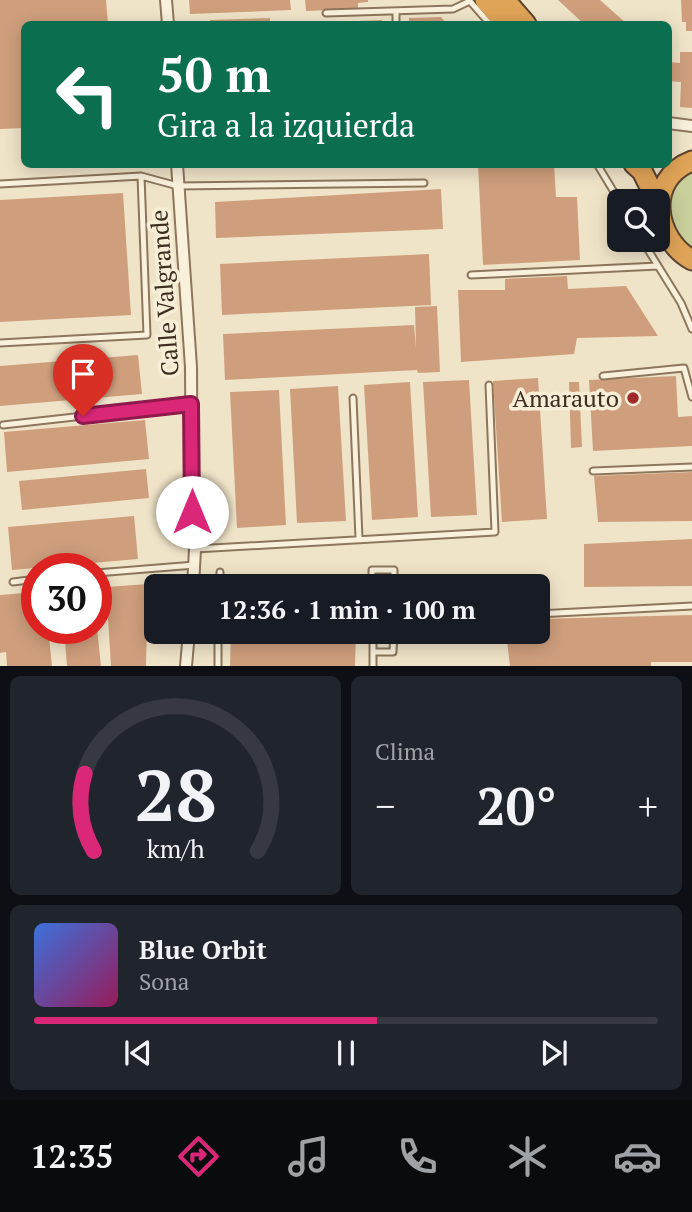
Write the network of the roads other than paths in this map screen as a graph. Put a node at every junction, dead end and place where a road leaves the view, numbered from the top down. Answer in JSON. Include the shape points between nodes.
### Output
{"nodes":[{"id":1,"x":166,"y":0,"type":"edge"},
{"id":2,"x":474,"y":0,"type":"edge"},
{"id":3,"x":505,"y":0,"type":"edge"},
{"id":4,"x":396,"y":12,"type":"junction"},
{"id":5,"x":326,"y":13,"type":"dead end"},
{"id":6,"x":168,"y":21,"type":"edge"},
{"id":7,"x":396,"y":21,"type":"edge"},
{"id":8,"x":488,"y":21,"type":"edge"},
{"id":9,"x":501,"y":21,"type":"edge"},
{"id":10,"x":523,"y":21,"type":"edge"},
{"id":11,"x":672,"y":124,"type":"edge"},
{"id":12,"x":692,"y":126,"type":"edge"},
{"id":13,"x":683,"y":160,"type":"edge"},
{"id":14,"x":177,"y":168,"type":"edge"},
{"id":15,"x":599,"y":168,"type":"edge"},
{"id":16,"x":639,"y":168,"type":"edge"},
{"id":17,"x":141,"y":176,"type":"junction"},
{"id":18,"x":424,"y":183,"type":"dead end"},
{"id":19,"x":0,"y":184,"type":"edge"},
{"id":20,"x":178,"y":186,"type":"junction"},
{"id":21,"x":612,"y":189,"type":"edge"},
{"id":22,"x":651,"y":189,"type":"edge"},
{"id":23,"x":664,"y":189,"type":"edge"},
{"id":24,"x":670,"y":242,"type":"edge"},
{"id":25,"x":649,"y":252,"type":"edge"},
{"id":26,"x":692,"y":260,"type":"edge"},
{"id":27,"x":658,"y":266,"type":"junction"},
{"id":28,"x":471,"y":275,"type":"dead end"},
{"id":29,"x":692,"y":329,"type":"edge"},
{"id":30,"x":0,"y":343,"type":"edge"},
{"id":31,"x":603,"y":376,"type":"dead end"},
{"id":32,"x":489,"y":385,"type":"dead end"},
{"id":33,"x":692,"y":397,"type":"edge"},
{"id":34,"x":353,"y":398,"type":"dead end"},
{"id":35,"x":191,"y":404,"type":"junction"},
{"id":36,"x":3,"y":425,"type":"dead end"},
{"id":37,"x":692,"y":467,"type":"edge"},
{"id":38,"x":593,"y":471,"type":"dead end"},
{"id":39,"x":359,"y":538,"type":"junction"},
{"id":40,"x":195,"y":549,"type":"junction"},
{"id":41,"x":194,"y":565,"type":"junction"},
{"id":42,"x":112,"y":572,"type":"edge"},
{"id":43,"x":194,"y":574,"type":"edge"},
{"id":44,"x":372,"y":574,"type":"edge"},
{"id":45,"x":394,"y":574,"type":"edge"},
{"id":46,"x":21,"y":581,"type":"edge"},
{"id":47,"x":13,"y":582,"type":"dead end"},
{"id":48,"x":692,"y":606,"type":"edge"},
{"id":49,"x":550,"y":613,"type":"edge"},
{"id":50,"x":188,"y":644,"type":"edge"},
{"id":51,"x":218,"y":644,"type":"edge"},
{"id":52,"x":373,"y":644,"type":"edge"},
{"id":53,"x":393,"y":644,"type":"edge"},
{"id":54,"x":373,"y":652,"type":"junction"},
{"id":55,"x":186,"y":666,"type":"edge"},
{"id":56,"x":218,"y":666,"type":"edge"},
{"id":57,"x":373,"y":666,"type":"edge"}],
"edges":[{"from":1,"to":6,"type":"street"},
{"from":2,"to":4,"type":"lane","via":[[453,9]]},
{"from":2,"to":8,"type":"lane"},
{"from":2,"to":9,"type":"highway"},
{"from":3,"to":10,"type":"highway"},
{"from":4,"to":5,"type":"lane"},
{"from":4,"to":7,"type":"lane"},
{"from":11,"to":12,"type":"street"},
{"from":13,"to":23,"type":"highway"},
{"from":14,"to":20,"type":"street","name":"Calle Valgrande"},
{"from":15,"to":21,"type":"lane"},
{"from":16,"to":22,"type":"highway"},
{"from":17,"to":19,"type":"lane"},
{"from":17,"to":20,"type":"lane"},
{"from":17,"to":30,"type":"lane","via":[[146,335]]},
{"from":18,"to":20,"type":"lane"},
{"from":20,"to":35,"type":"street","name":"Calle Valgrande"},
{"from":24,"to":26,"type":"highway"},
{"from":25,"to":27,"type":"lane"},
{"from":27,"to":28,"type":"lane"},
{"from":27,"to":29,"type":"lane"},
{"from":31,"to":33,"type":"lane","via":[[684,368]]},
{"from":32,"to":39,"type":"lane","via":[[495,532]]},
{"from":34,"to":39,"type":"lane"},
{"from":35,"to":36,"type":"lane"},
{"from":35,"to":40,"type":"street","name":"Calle Valgrande"},
{"from":37,"to":38,"type":"lane"},
{"from":39,"to":40,"type":"lane"},
{"from":40,"to":41,"type":"street","name":"Calle Valgrande"},
{"from":41,"to":42,"type":"lane"},
{"from":41,"to":43,"type":"street","name":"Calle Valgrande"},
{"from":44,"to":45,"type":"lane","via":[[372,570],[394,570]]},
{"from":46,"to":47,"type":"lane"},
{"from":48,"to":49,"type":"lane"},
{"from":50,"to":55,"type":"street"},
{"from":51,"to":56,"type":"lane"},
{"from":52,"to":54,"type":"lane"},
{"from":53,"to":54,"type":"lane","via":[[393,652]]},
{"from":54,"to":57,"type":"lane"}]}
